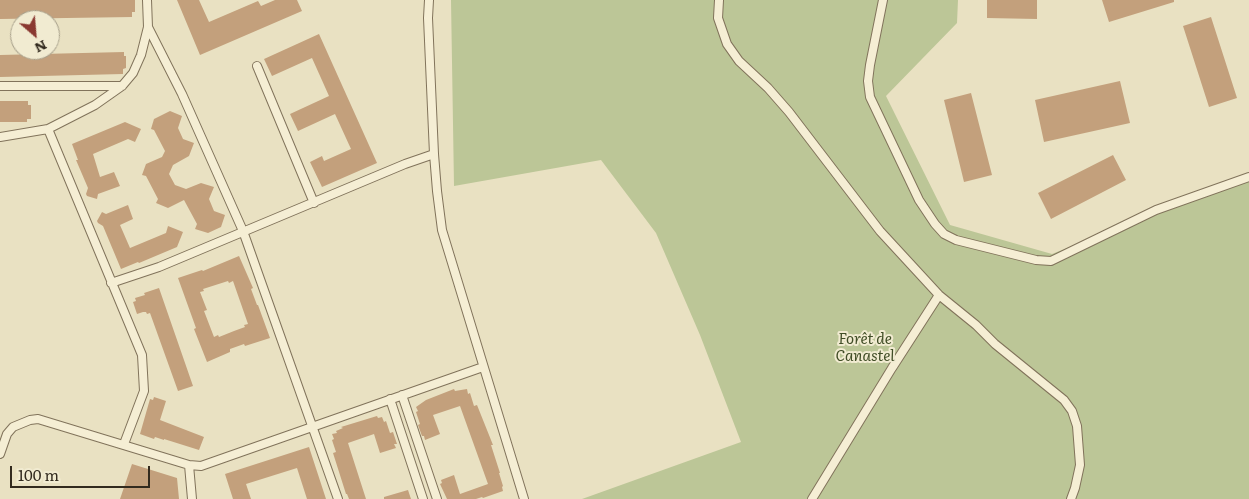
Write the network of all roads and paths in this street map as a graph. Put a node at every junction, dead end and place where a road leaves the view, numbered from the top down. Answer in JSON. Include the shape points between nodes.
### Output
{"nodes":[{"id":1,"x":147,"y":0,"type":"edge"},
{"id":2,"x":428,"y":0,"type":"edge"},
{"id":3,"x":719,"y":0,"type":"edge"},
{"id":4,"x":883,"y":0,"type":"edge"},
{"id":5,"x":148,"y":27,"type":"junction"},
{"id":6,"x":257,"y":66,"type":"dead end"},
{"id":7,"x":0,"y":86,"type":"edge"},
{"id":8,"x":122,"y":86,"type":"junction"},
{"id":9,"x":48,"y":129,"type":"junction"},
{"id":10,"x":0,"y":137,"type":"edge"},
{"id":11,"x":434,"y":154,"type":"junction"},
{"id":12,"x":1249,"y":176,"type":"edge"},
{"id":13,"x":314,"y":203,"type":"junction"},
{"id":14,"x":242,"y":231,"type":"junction"},
{"id":15,"x":111,"y":283,"type":"junction"},
{"id":16,"x":939,"y":295,"type":"junction"},
{"id":17,"x":483,"y":367,"type":"junction"},
{"id":18,"x":402,"y":395,"type":"junction"},
{"id":19,"x":390,"y":399,"type":"junction"},
{"id":20,"x":313,"y":426,"type":"junction"},
{"id":21,"x":124,"y":444,"type":"junction"},
{"id":22,"x":418,"y":445,"type":"junction"},
{"id":23,"x":407,"y":449,"type":"junction"},
{"id":24,"x":0,"y":454,"type":"edge"},
{"id":25,"x":189,"y":465,"type":"junction"},
{"id":26,"x":192,"y":499,"type":"edge"},
{"id":27,"x":338,"y":499,"type":"edge"},
{"id":28,"x":423,"y":499,"type":"edge"},
{"id":29,"x":436,"y":499,"type":"edge"},
{"id":30,"x":524,"y":499,"type":"edge"},
{"id":31,"x":812,"y":499,"type":"edge"},
{"id":32,"x":1071,"y":499,"type":"edge"}],
"edges":[{"from":1,"to":5,"type":"street"},
{"from":2,"to":11,"type":"street"},
{"from":3,"to":16,"type":"street","via":[[718,18],[727,44],[739,61],[789,112],[880,231]]},
{"from":4,"to":12,"type":"street","via":[[870,65],[870,97],[919,200],[944,234],[956,240],[1051,261],[1156,210]]},
{"from":5,"to":8,"type":"street","via":[[142,55]]},
{"from":5,"to":14,"type":"street","via":[[182,94]]},
{"from":6,"to":13,"type":"street"},
{"from":7,"to":8,"type":"street"},
{"from":8,"to":9,"type":"street"},
{"from":9,"to":10,"type":"street"},
{"from":9,"to":15,"type":"street"},
{"from":11,"to":13,"type":"street"},
{"from":11,"to":17,"type":"street","via":[[442,230]]},
{"from":13,"to":14,"type":"street"},
{"from":14,"to":15,"type":"street"},
{"from":14,"to":20,"type":"street"},
{"from":15,"to":21,"type":"street","via":[[142,355],[143,366],[144,391]]},
{"from":16,"to":31,"type":"street"},
{"from":16,"to":32,"type":"street","via":[[1064,400],[1072,411],[1077,426],[1080,465]]},
{"from":17,"to":18,"type":"street"},
{"from":17,"to":30,"type":"street"},
{"from":18,"to":19,"type":"street"},
{"from":18,"to":22,"type":"street"},
{"from":19,"to":20,"type":"street"},
{"from":19,"to":23,"type":"street"},
{"from":20,"to":25,"type":"street","via":[[205,464]]},
{"from":20,"to":27,"type":"street"},
{"from":21,"to":24,"type":"street","via":[[38,419],[13,427]]},
{"from":21,"to":25,"type":"street"},
{"from":22,"to":23,"type":"street"},
{"from":22,"to":29,"type":"street"},
{"from":23,"to":28,"type":"street"},
{"from":25,"to":26,"type":"street"}]}
